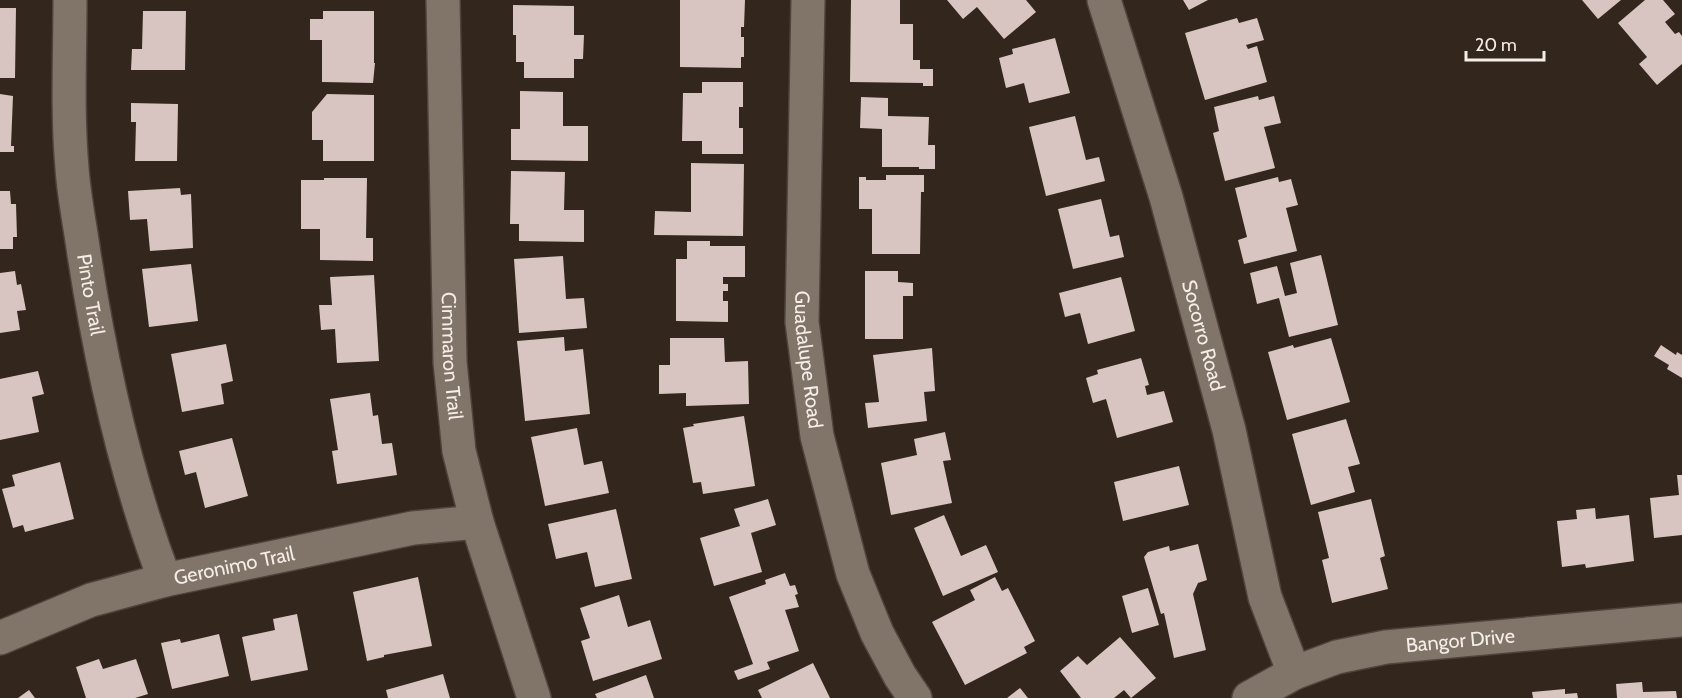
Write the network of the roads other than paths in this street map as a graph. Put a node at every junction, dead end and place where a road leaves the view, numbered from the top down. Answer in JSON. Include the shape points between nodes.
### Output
{"nodes":[{"id":1,"x":70,"y":0,"type":"edge"},
{"id":2,"x":442,"y":0,"type":"edge"},
{"id":3,"x":808,"y":0,"type":"edge"},
{"id":4,"x":1104,"y":0,"type":"edge"},
{"id":5,"x":477,"y":522,"type":"junction"},
{"id":6,"x":165,"y":580,"type":"junction"},
{"id":7,"x":1682,"y":620,"type":"edge"},
{"id":8,"x":0,"y":638,"type":"edge"},
{"id":9,"x":1294,"y":673,"type":"junction"},
{"id":10,"x":534,"y":698,"type":"edge"},
{"id":11,"x":915,"y":698,"type":"edge"},
{"id":12,"x":1249,"y":698,"type":"edge"}],
"edges":[{"from":1,"to":6,"type":"street","name":"Pinto Trail","via":[[72,169],[91,302],[109,392],[148,534]]},
{"from":2,"to":5,"type":"street","name":"Cimmaron Trail","via":[[450,362],[459,451]]},
{"from":3,"to":11,"type":"street","name":"Guadalupe Road","via":[[802,322],[817,436],[853,574],[876,633]]},
{"from":4,"to":9,"type":"street","name":"Socorro Road","via":[[1166,196],[1229,430],[1265,597]]},
{"from":5,"to":6,"type":"street","name":"Geronimo Trail","via":[[412,528]]},
{"from":5,"to":10,"type":"street","name":"Cimmaron Trail"},
{"from":6,"to":8,"type":"street","name":"Geronimo Trail","via":[[91,600]]},
{"from":7,"to":9,"type":"street","name":"Bangor Drive","via":[[1386,646],[1337,657]]},
{"from":9,"to":12,"type":"street","name":"Bangor Drive"}]}
